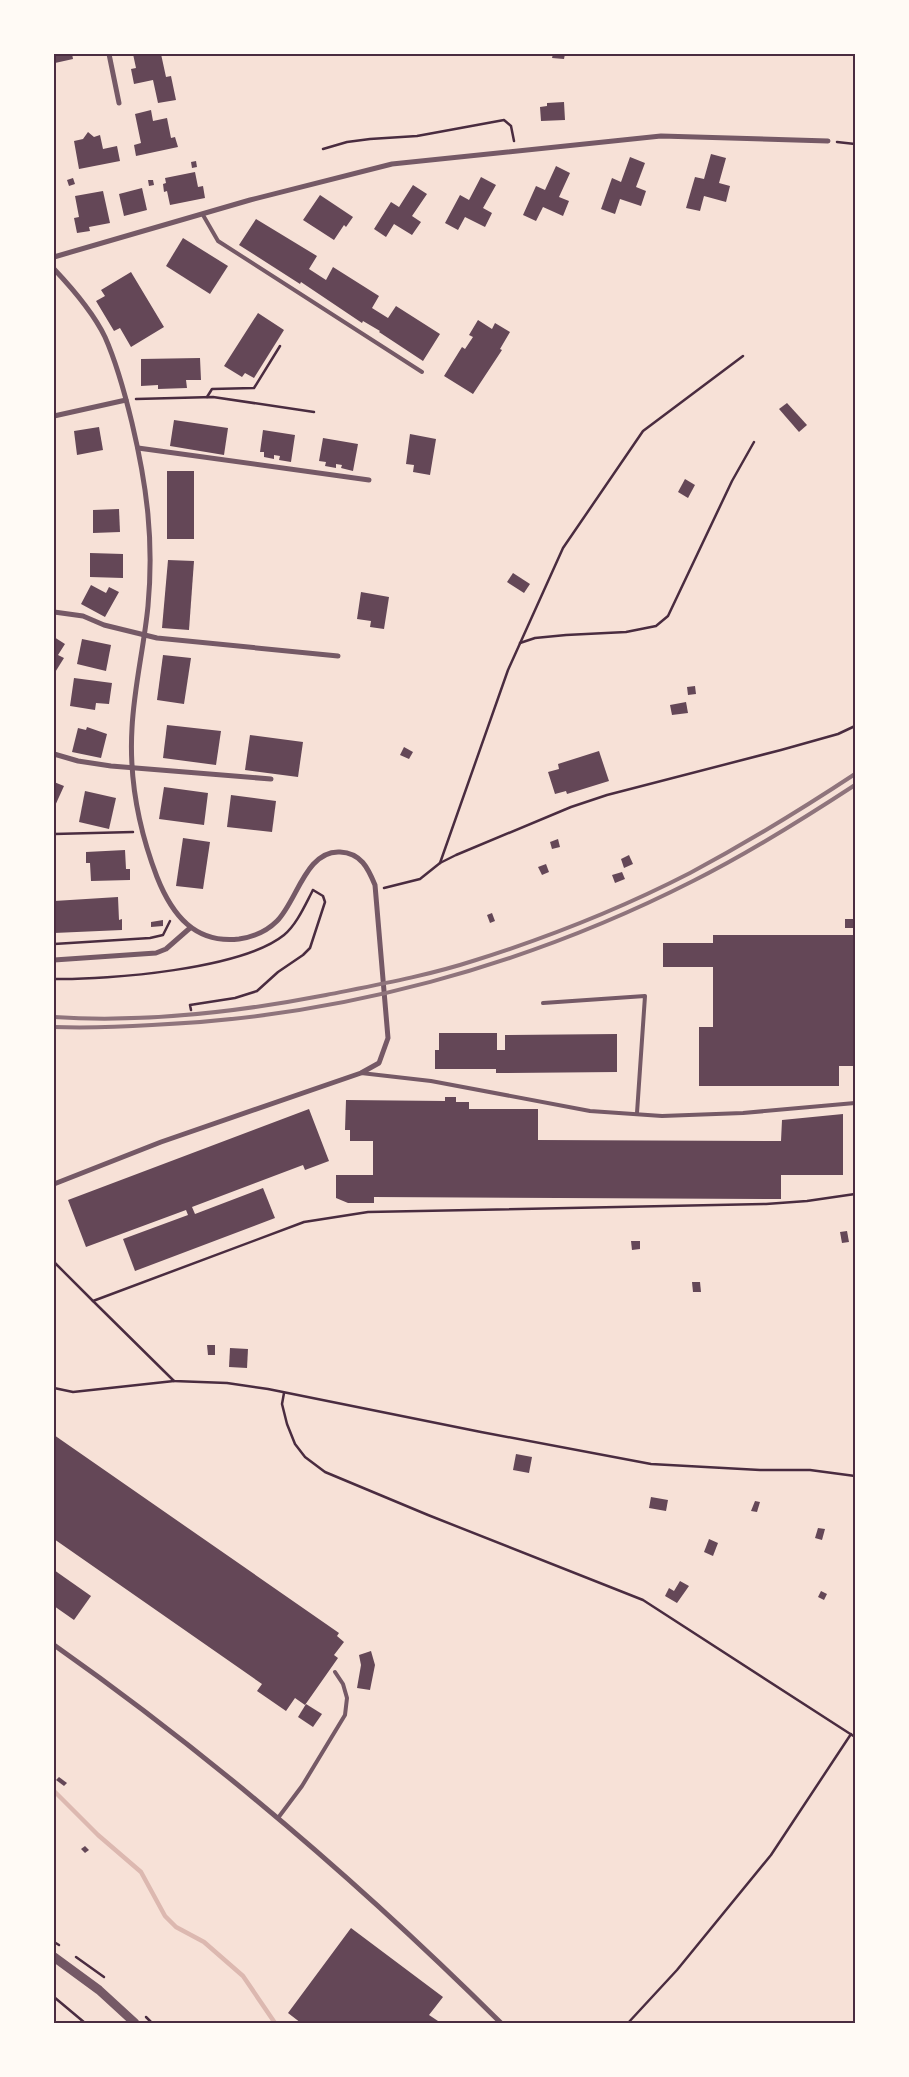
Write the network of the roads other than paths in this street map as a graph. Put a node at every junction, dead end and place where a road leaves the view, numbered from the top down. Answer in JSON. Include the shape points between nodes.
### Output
{"nodes":[{"id":1,"x":109,"y":54,"type":"edge"},
{"id":2,"x":119,"y":103,"type":"dead end"},
{"id":3,"x":828,"y":141,"type":"road end"},
{"id":4,"x":203,"y":215,"type":"junction"},
{"id":5,"x":54,"y":257,"type":"edge"},
{"id":6,"x":54,"y":269,"type":"edge"},
{"id":7,"x":422,"y":372,"type":"dead end"},
{"id":8,"x":126,"y":400,"type":"junction"},
{"id":9,"x":54,"y":416,"type":"edge"},
{"id":10,"x":138,"y":448,"type":"junction"},
{"id":11,"x":370,"y":480,"type":"dead end"},
{"id":12,"x":54,"y":612,"type":"edge"},
{"id":13,"x":144,"y":635,"type":"junction"},
{"id":14,"x":338,"y":656,"type":"dead end"},
{"id":15,"x":54,"y":754,"type":"edge"},
{"id":16,"x":133,"y":767,"type":"junction"},
{"id":17,"x":271,"y":779,"type":"dead end"},
{"id":18,"x":190,"y":928,"type":"junction"},
{"id":19,"x":54,"y":960,"type":"edge"},
{"id":20,"x":543,"y":1003,"type":"dead end"},
{"id":21,"x":362,"y":1074,"type":"junction"},
{"id":22,"x":855,"y":1103,"type":"edge"},
{"id":23,"x":637,"y":1114,"type":"junction"},
{"id":24,"x":54,"y":1184,"type":"edge"},
{"id":25,"x":54,"y":1645,"type":"edge"},
{"id":26,"x":336,"y":1672,"type":"dead end"},
{"id":27,"x":278,"y":1818,"type":"junction"},
{"id":28,"x":54,"y":1957,"type":"edge"},
{"id":29,"x":135,"y":2023,"type":"edge"},
{"id":30,"x":501,"y":2023,"type":"edge"}],
"edges":[{"from":1,"to":2,"type":"street"},
{"from":3,"to":4,"type":"street","via":[[661,136],[392,164]]},
{"from":4,"to":5,"type":"street"},
{"from":4,"to":7,"type":"lane","via":[[218,241]]},
{"from":6,"to":8,"type":"street","via":[[104,336]]},
{"from":8,"to":9,"type":"street"},
{"from":8,"to":10,"type":"street"},
{"from":10,"to":11,"type":"street"},
{"from":10,"to":13,"type":"street","via":[[144,470],[150,535]]},
{"from":12,"to":13,"type":"street","via":[[83,616]]},
{"from":13,"to":14,"type":"street"},
{"from":13,"to":16,"type":"street","via":[[132,728]]},
{"from":15,"to":16,"type":"street","via":[[78,761]]},
{"from":16,"to":17,"type":"street"},
{"from":16,"to":18,"type":"street","via":[[142,831],[158,879],[175,910]]},
{"from":18,"to":19,"type":"street","via":[[166,949],[156,952]]},
{"from":18,"to":21,"type":"street","via":[[204,937],[222,941],[257,935],[276,922],[315,861],[330,851],[348,852],[366,864],[375,890],[388,1038],[379,1063]]},
{"from":20,"to":23,"type":"lane","via":[[645,996]]},
{"from":21,"to":23,"type":"lane","via":[[431,1081],[590,1111]]},
{"from":21,"to":24,"type":"street","via":[[161,1142]]},
{"from":22,"to":23,"type":"lane","via":[[743,1113]]},
{"from":25,"to":27,"type":"street","via":[[207,1759]]},
{"from":26,"to":27,"type":"lane","via":[[347,1698],[345,1716]]},
{"from":27,"to":30,"type":"street"},
{"from":28,"to":29,"type":"street","via":[[99,1990]]}]}
